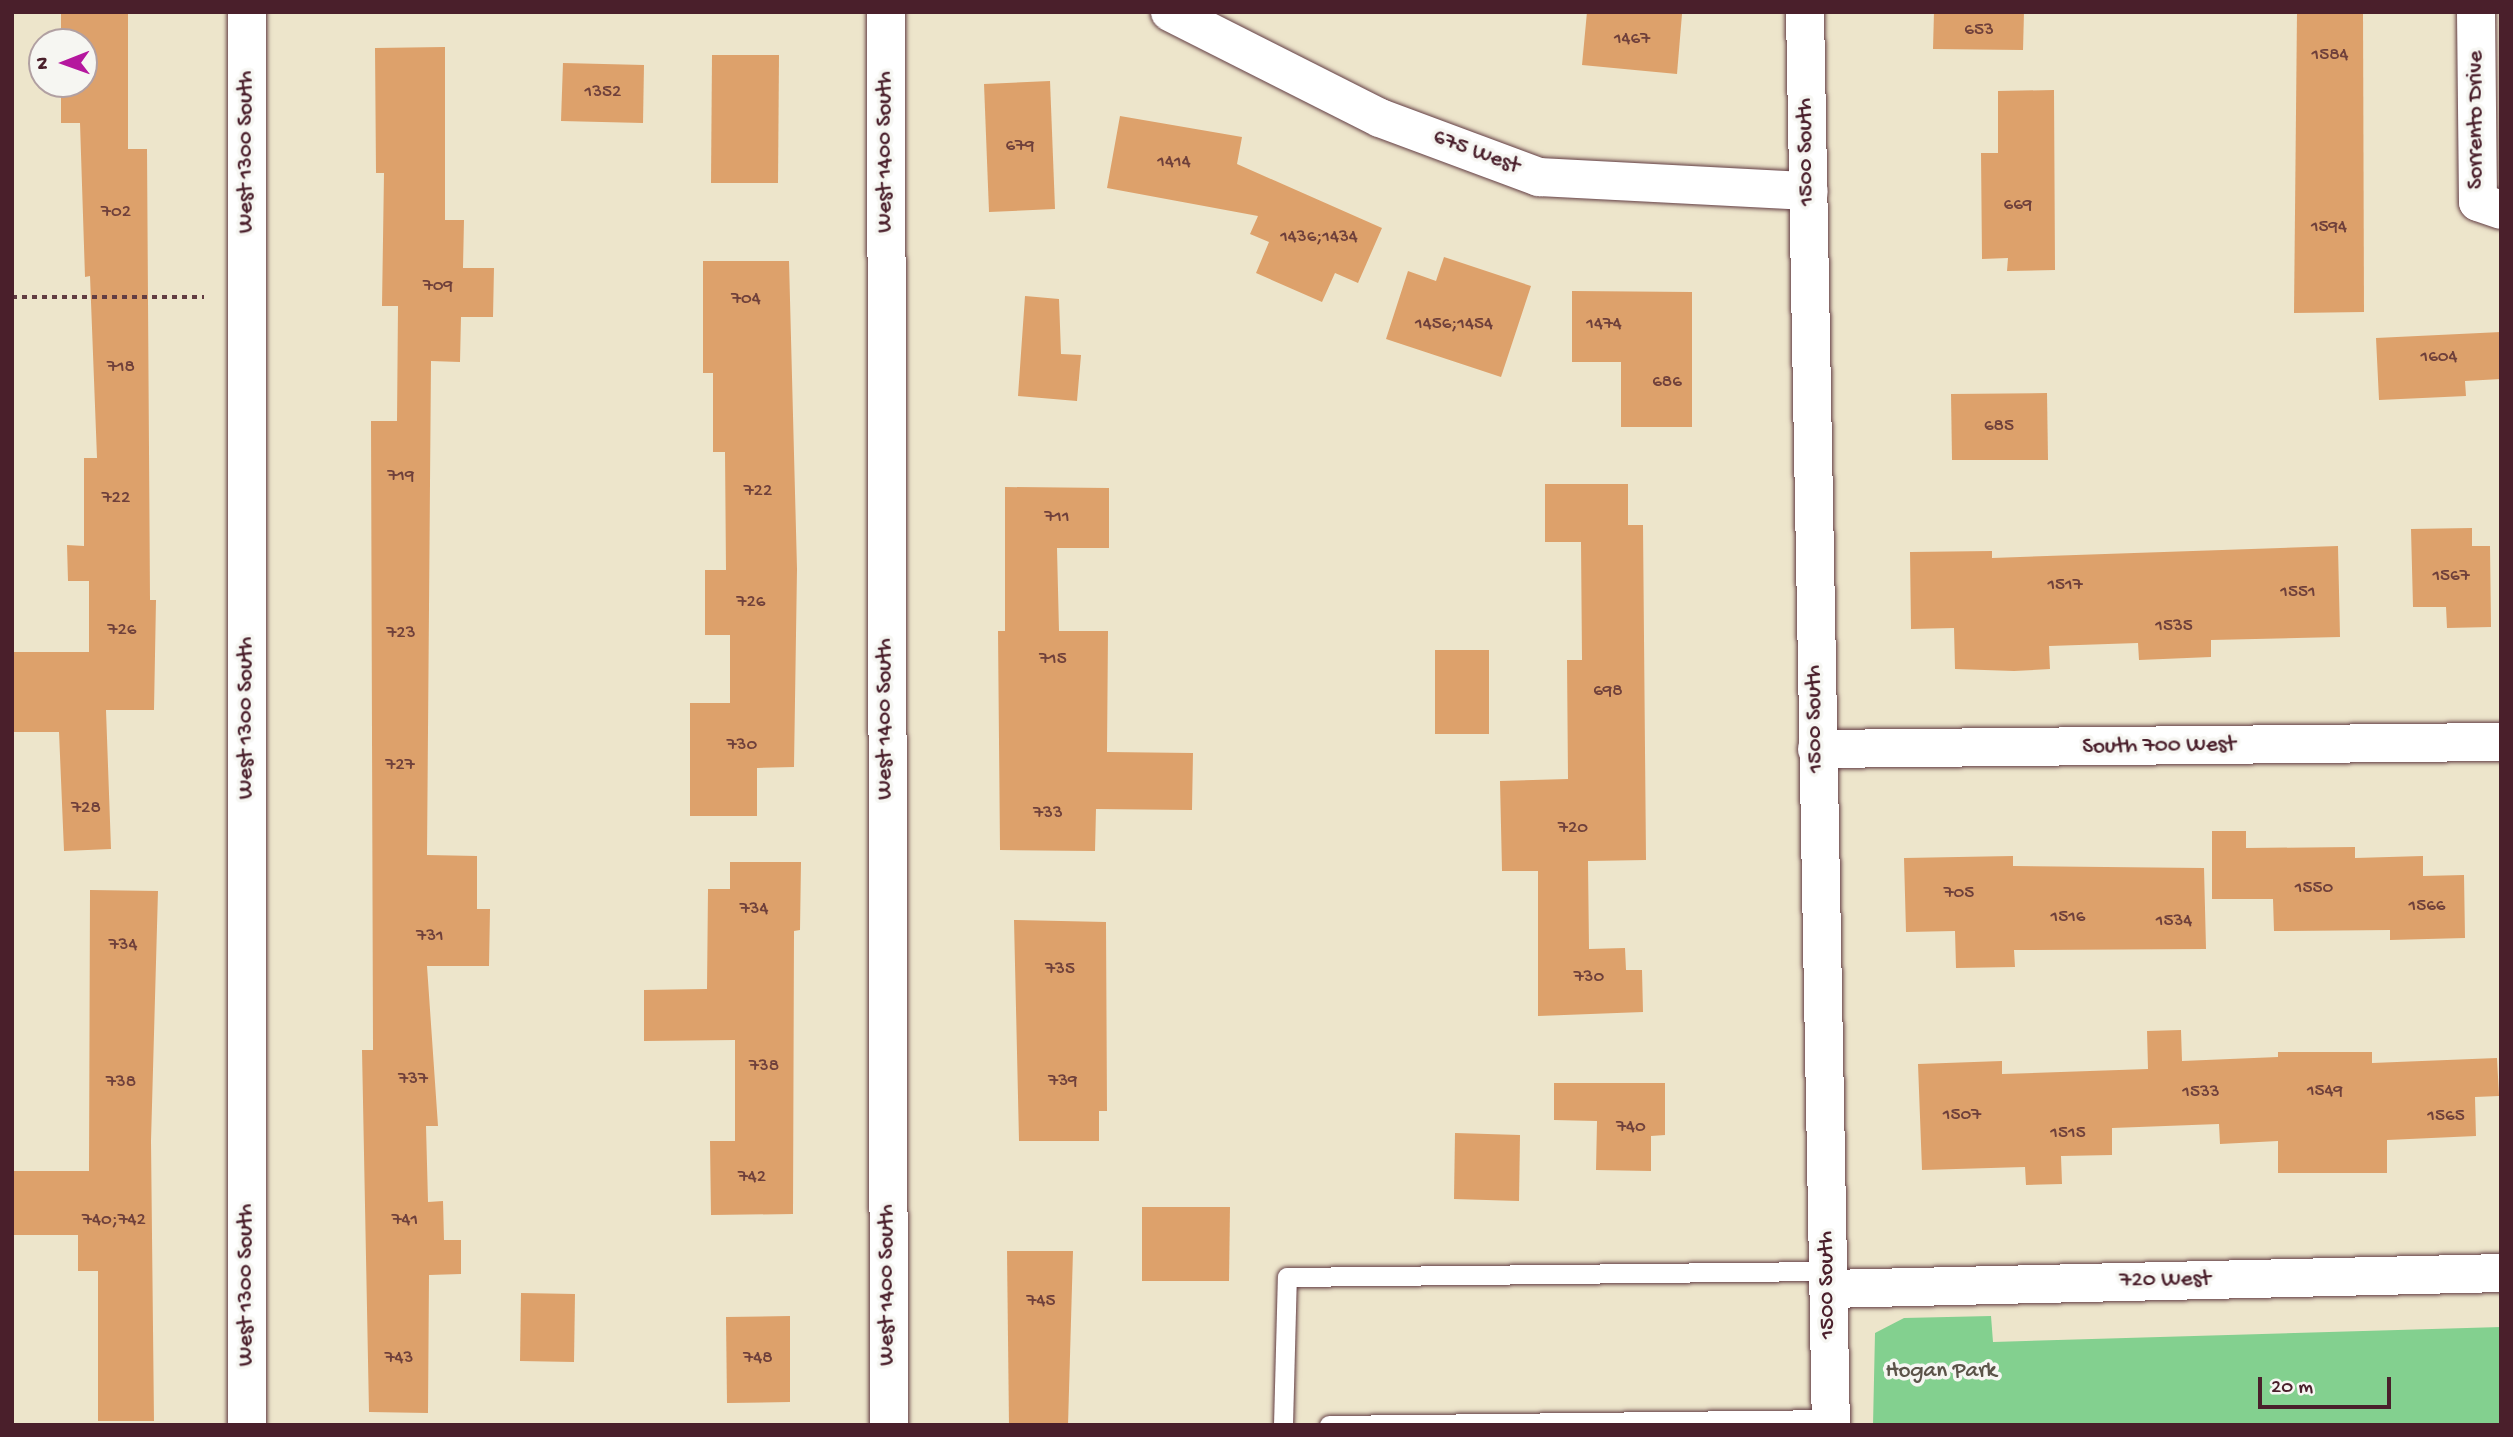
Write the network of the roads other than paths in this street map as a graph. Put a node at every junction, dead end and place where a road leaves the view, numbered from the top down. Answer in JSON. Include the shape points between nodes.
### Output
{"nodes":[{"id":1,"x":247,"y":12,"type":"edge"},
{"id":2,"x":886,"y":12,"type":"edge"},
{"id":3,"x":1170,"y":12,"type":"edge"},
{"id":4,"x":1805,"y":12,"type":"edge"},
{"id":5,"x":2476,"y":12,"type":"edge"},
{"id":6,"x":1809,"y":191,"type":"junction"},
{"id":7,"x":2501,"y":210,"type":"edge"},
{"id":8,"x":2501,"y":742,"type":"edge"},
{"id":9,"x":1817,"y":749,"type":"junction"},
{"id":10,"x":2501,"y":1273,"type":"edge"},
{"id":11,"x":1828,"y":1280,"type":"junction"},
{"id":12,"x":1831,"y":1422,"type":"edge"},
{"id":13,"x":247,"y":1425,"type":"edge"},
{"id":14,"x":889,"y":1425,"type":"edge"},
{"id":15,"x":1283,"y":1425,"type":"edge"},
{"id":16,"x":1329,"y":1425,"type":"edge"}],
"edges":[{"from":1,"to":13,"type":"street","name":"West 1300 South"},
{"from":2,"to":14,"type":"street","name":"West 1400 South"},
{"from":3,"to":6,"type":"street","name":"675 West","via":[[1380,118],[1539,177]]},
{"from":4,"to":6,"type":"street","name":"1500 South"},
{"from":5,"to":7,"type":"street","name":"Sorrento Drive","via":[[2478,202]]},
{"from":6,"to":9,"type":"street","name":"1500 South"},
{"from":8,"to":9,"type":"street","name":"South 700 West"},
{"from":9,"to":11,"type":"street","name":"1500 South"},
{"from":10,"to":11,"type":"street","name":"720 West"},
{"from":11,"to":12,"type":"street","name":"1500 South"},
{"from":11,"to":15,"type":"lane","via":[[1287,1277]]},
{"from":12,"to":16,"type":"lane"}]}
